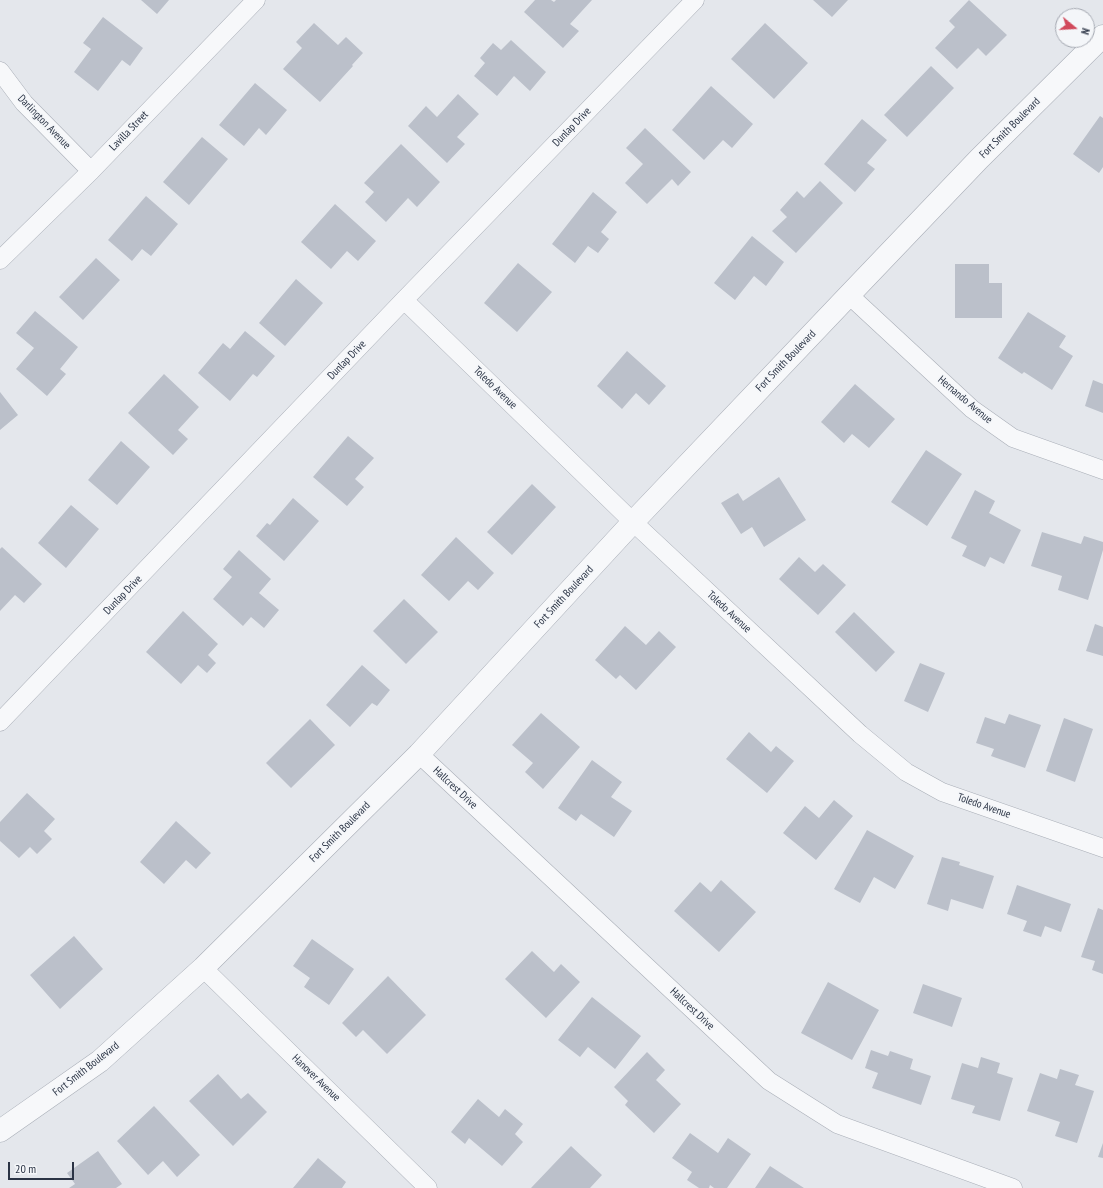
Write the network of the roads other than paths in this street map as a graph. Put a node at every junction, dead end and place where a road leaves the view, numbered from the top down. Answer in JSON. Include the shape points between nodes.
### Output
{"nodes":[{"id":1,"x":256,"y":0,"type":"edge"},
{"id":2,"x":695,"y":0,"type":"edge"},
{"id":3,"x":1103,"y":36,"type":"edge"},
{"id":4,"x":0,"y":71,"type":"edge"},
{"id":5,"x":91,"y":171,"type":"junction"},
{"id":6,"x":0,"y":260,"type":"edge"},
{"id":7,"x":849,"y":295,"type":"junction"},
{"id":8,"x":404,"y":300,"type":"junction"},
{"id":9,"x":1103,"y":470,"type":"edge"},
{"id":10,"x":633,"y":522,"type":"junction"},
{"id":11,"x":4,"y":711,"type":"edge"},
{"id":12,"x":419,"y":754,"type":"junction"},
{"id":13,"x":1103,"y":848,"type":"edge"},
{"id":14,"x":203,"y":968,"type":"junction"},
{"id":15,"x":0,"y":1131,"type":"edge"},
{"id":16,"x":420,"y":1185,"type":"edge"},
{"id":17,"x":1013,"y":1188,"type":"edge"}],
"edges":[{"from":1,"to":5,"type":"street","name":"Lavilla Street"},
{"from":2,"to":8,"type":"street","name":"Dunlap Drive"},
{"from":3,"to":7,"type":"street","name":"Fort Smith Boulevard","via":[[979,159]]},
{"from":4,"to":5,"type":"street","name":"Darlington Avenue","via":[[24,103]]},
{"from":5,"to":6,"type":"street","name":"Lavilla Street"},
{"from":7,"to":9,"type":"street","name":"Hernando Avenue","via":[[972,409],[1013,438]]},
{"from":7,"to":10,"type":"street","name":"Fort Smith Boulevard"},
{"from":8,"to":10,"type":"street","name":"Toledo Avenue"},
{"from":8,"to":11,"type":"street","name":"Dunlap Drive"},
{"from":10,"to":12,"type":"street","name":"Fort Smith Boulevard"},
{"from":10,"to":13,"type":"street","name":"Toledo Avenue","via":[[860,734],[906,772],[942,792]]},
{"from":12,"to":14,"type":"street","name":"Fort Smith Boulevard"},
{"from":12,"to":17,"type":"street","name":"Hallcrest Drive","via":[[769,1081],[837,1124]]},
{"from":14,"to":15,"type":"street","name":"Fort Smith Boulevard","via":[[100,1061]]},
{"from":14,"to":16,"type":"street","name":"Hanover Avenue"}]}
